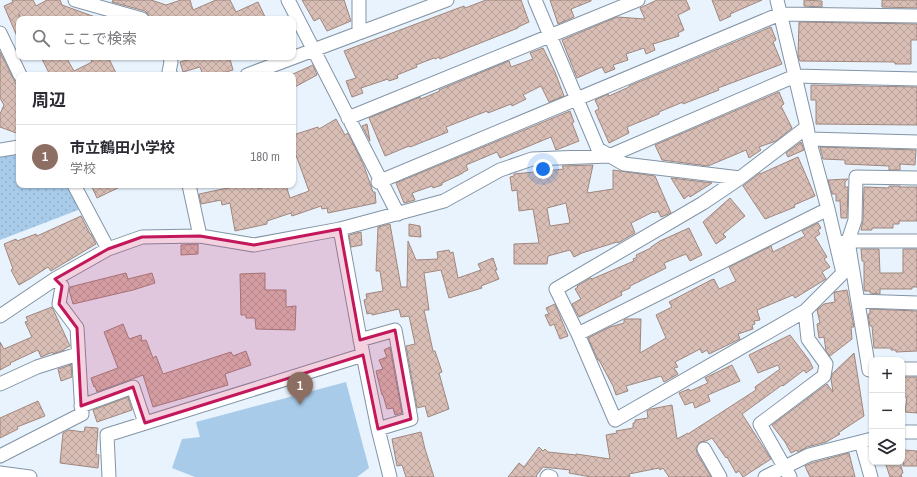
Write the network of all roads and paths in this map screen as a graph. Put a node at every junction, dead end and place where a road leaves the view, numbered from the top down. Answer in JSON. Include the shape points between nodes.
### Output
{"nodes":[{"id":1,"x":76,"y":0,"type":"edge"},
{"id":2,"x":288,"y":0,"type":"edge"},
{"id":3,"x":359,"y":0,"type":"edge"},
{"id":4,"x":447,"y":0,"type":"edge"},
{"id":5,"x":535,"y":0,"type":"edge"},
{"id":6,"x":638,"y":0,"type":"edge"},
{"id":7,"x":777,"y":0,"type":"edge"},
{"id":8,"x":780,"y":14,"type":"junction"},
{"id":9,"x":132,"y":16,"type":"edge"},
{"id":10,"x":917,"y":16,"type":"edge"},
{"id":11,"x":0,"y":32,"type":"edge"},
{"id":12,"x":359,"y":33,"type":"junction"},
{"id":13,"x":550,"y":36,"type":"junction"},
{"id":14,"x":314,"y":50,"type":"junction"},
{"id":15,"x":296,"y":57,"type":"edge"},
{"id":16,"x":171,"y":60,"type":"edge"},
{"id":17,"x":287,"y":60,"type":"edge"},
{"id":18,"x":19,"y":72,"type":"edge"},
{"id":19,"x":169,"y":72,"type":"edge"},
{"id":20,"x":255,"y":72,"type":"edge"},
{"id":21,"x":795,"y":76,"type":"junction"},
{"id":22,"x":917,"y":79,"type":"edge"},
{"id":23,"x":576,"y":98,"type":"junction"},
{"id":24,"x":348,"y":118,"type":"junction"},
{"id":25,"x":808,"y":133,"type":"junction"},
{"id":26,"x":917,"y":142,"type":"edge"},
{"id":27,"x":16,"y":147,"type":"edge"},
{"id":28,"x":0,"y":150,"type":"edge"},
{"id":29,"x":609,"y":156,"type":"junction"},
{"id":30,"x":740,"y":178,"type":"junction"},
{"id":31,"x":917,"y":178,"type":"edge"},
{"id":32,"x":379,"y":182,"type":"junction"},
{"id":33,"x":76,"y":188,"type":"edge"},
{"id":34,"x":190,"y":188,"type":"edge"},
{"id":35,"x":828,"y":209,"type":"junction"},
{"id":36,"x":398,"y":214,"type":"junction"},
{"id":37,"x":340,"y":229,"type":"junction"},
{"id":38,"x":200,"y":236,"type":"junction"},
{"id":39,"x":917,"y":241,"type":"edge"},
{"id":40,"x":842,"y":243,"type":"junction"},
{"id":41,"x":108,"y":249,"type":"junction"},
{"id":42,"x":54,"y":279,"type":"junction"},
{"id":43,"x":858,"y":301,"type":"junction"},
{"id":44,"x":917,"y":303,"type":"edge"},
{"id":45,"x":805,"y":311,"type":"junction"},
{"id":46,"x":0,"y":316,"type":"edge"},
{"id":47,"x":578,"y":334,"type":"junction"},
{"id":48,"x":360,"y":340,"type":"junction"},
{"id":49,"x":78,"y":354,"type":"junction"},
{"id":50,"x":363,"y":355,"type":"junction"},
{"id":51,"x":905,"y":369,"type":"edge"},
{"id":52,"x":917,"y":369,"type":"edge"},
{"id":53,"x":869,"y":370,"type":"edge"},
{"id":54,"x":0,"y":384,"type":"edge"},
{"id":55,"x":81,"y":406,"type":"junction"},
{"id":56,"x":146,"y":423,"type":"junction"},
{"id":57,"x":378,"y":429,"type":"junction"},
{"id":58,"x":905,"y":432,"type":"edge"},
{"id":59,"x":917,"y":432,"type":"edge"},
{"id":60,"x":867,"y":440,"type":"edge"},
{"id":61,"x":704,"y":449,"type":"dead end"},
{"id":62,"x":0,"y":456,"type":"edge"},
{"id":63,"x":788,"y":472,"type":"edge"},
{"id":64,"x":0,"y":473,"type":"edge"},
{"id":65,"x":30,"y":477,"type":"edge"},
{"id":66,"x":109,"y":477,"type":"edge"},
{"id":67,"x":390,"y":477,"type":"edge"},
{"id":68,"x":547,"y":477,"type":"edge"},
{"id":69,"x":551,"y":477,"type":"edge"},
{"id":70,"x":720,"y":477,"type":"edge"},
{"id":71,"x":765,"y":477,"type":"edge"},
{"id":72,"x":871,"y":477,"type":"edge"}],
"edges":[{"from":1,"to":9,"type":"street"},
{"from":2,"to":14,"type":"street"},
{"from":3,"to":12,"type":"street"},
{"from":4,"to":12,"type":"street"},
{"from":5,"to":13,"type":"street"},
{"from":6,"to":13,"type":"street"},
{"from":7,"to":8,"type":"street"},
{"from":8,"to":10,"type":"street"},
{"from":8,"to":21,"type":"street"},
{"from":8,"to":23,"type":"street"},
{"from":11,"to":18,"type":"street"},
{"from":12,"to":14,"type":"street"},
{"from":13,"to":23,"type":"street"},
{"from":13,"to":24,"type":"street"},
{"from":14,"to":15,"type":"street"},
{"from":14,"to":24,"type":"street"},
{"from":16,"to":19,"type":"street"},
{"from":17,"to":20,"type":"street"},
{"from":21,"to":22,"type":"street"},
{"from":21,"to":25,"type":"street"},
{"from":21,"to":29,"type":"street"},
{"from":23,"to":29,"type":"street","via":[[598,149]]},
{"from":23,"to":32,"type":"street"},
{"from":24,"to":32,"type":"street"},
{"from":25,"to":26,"type":"street"},
{"from":25,"to":30,"type":"street"},
{"from":25,"to":35,"type":"street"},
{"from":27,"to":28,"type":"street"},
{"from":29,"to":30,"type":"street","via":[[624,164]]},
{"from":29,"to":36,"type":"street","via":[[532,158],[500,170],[444,201]]},
{"from":30,"to":47,"type":"street","via":[[703,203],[556,289]]},
{"from":31,"to":40,"type":"street","via":[[856,177],[855,220]]},
{"from":32,"to":36,"type":"street"},
{"from":33,"to":41,"type":"street"},
{"from":34,"to":38,"type":"street"},
{"from":35,"to":40,"type":"street"},
{"from":35,"to":47,"type":"street"},
{"from":36,"to":37,"type":"street"},
{"from":37,"to":38,"type":"street","via":[[254,245]]},
{"from":37,"to":48,"type":"street"},
{"from":38,"to":41,"type":"street","via":[[142,237]]},
{"from":39,"to":40,"type":"street"},
{"from":40,"to":43,"type":"street"},
{"from":40,"to":45,"type":"street","via":[[843,273]]},
{"from":41,"to":42,"type":"street"},
{"from":42,"to":46,"type":"street"},
{"from":42,"to":49,"type":"street","via":[[62,286],[59,304],[77,328]]},
{"from":43,"to":44,"type":"street"},
{"from":43,"to":53,"type":"street"},
{"from":45,"to":47,"type":"street","via":[[615,420]]},
{"from":45,"to":63,"type":"street","via":[[808,339],[826,364],[824,376],[760,424]]},
{"from":48,"to":50,"type":"street"},
{"from":48,"to":57,"type":"street","via":[[395,330],[411,419]]},
{"from":49,"to":54,"type":"street","via":[[37,367]]},
{"from":49,"to":55,"type":"street"},
{"from":50,"to":56,"type":"street"},
{"from":50,"to":57,"type":"street"},
{"from":51,"to":52,"type":"street"},
{"from":55,"to":56,"type":"street","via":[[133,387]]},
{"from":55,"to":62,"type":"street","via":[[82,414]]},
{"from":56,"to":66,"type":"street","via":[[107,435]]},
{"from":57,"to":67,"type":"street"},
{"from":58,"to":59,"type":"street"},
{"from":60,"to":63,"type":"street","via":[[809,455]]},
{"from":60,"to":72,"type":"street"},
{"from":61,"to":70,"type":"street"},
{"from":63,"to":71,"type":"street"},
{"from":64,"to":65,"type":"street"},
{"from":68,"to":69,"type":"street"}]}
